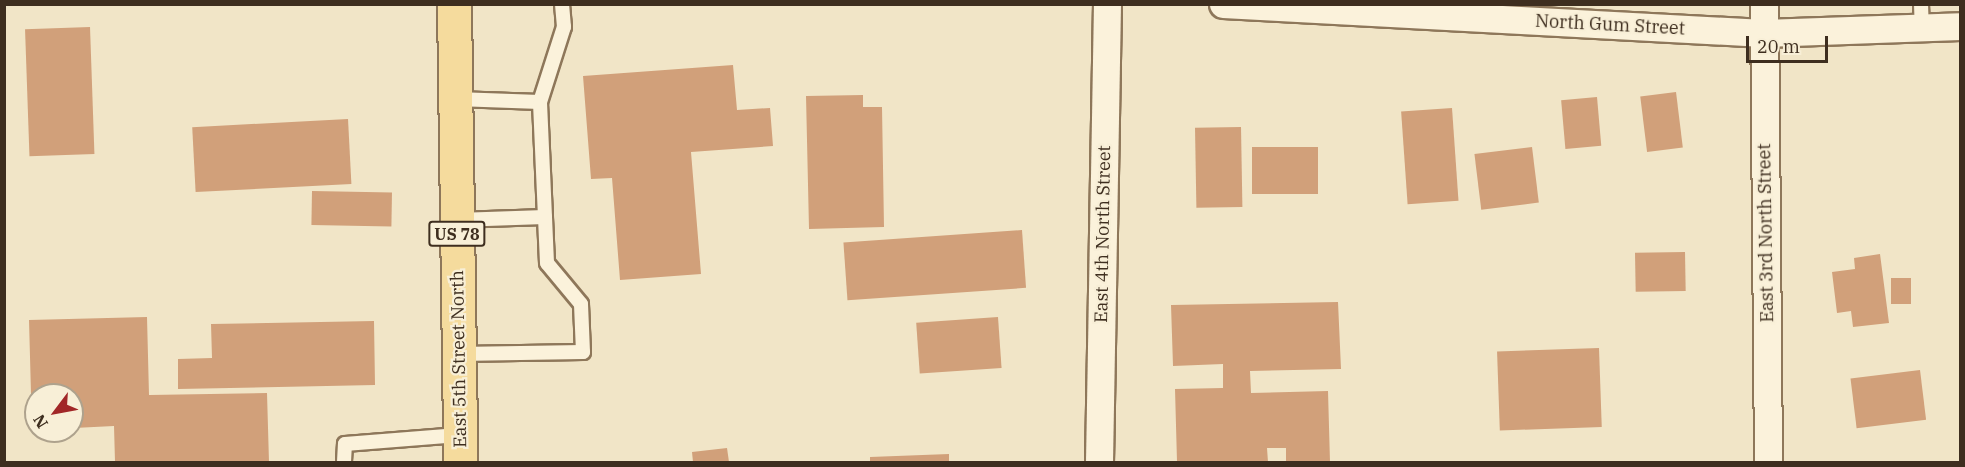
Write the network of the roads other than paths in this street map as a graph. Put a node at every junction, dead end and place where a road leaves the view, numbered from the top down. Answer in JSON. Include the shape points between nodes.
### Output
{"nodes":[{"id":1,"x":454,"y":4,"type":"edge"},
{"id":2,"x":562,"y":4,"type":"edge"},
{"id":3,"x":1107,"y":4,"type":"edge"},
{"id":4,"x":1223,"y":4,"type":"edge"},
{"id":5,"x":1764,"y":4,"type":"edge"},
{"id":6,"x":1921,"y":16,"type":"edge"},
{"id":7,"x":1960,"y":26,"type":"edge"},
{"id":8,"x":1763,"y":33,"type":"junction"},
{"id":9,"x":456,"y":99,"type":"junction"},
{"id":10,"x":540,"y":102,"type":"junction"},
{"id":11,"x":545,"y":218,"type":"junction"},
{"id":12,"x":457,"y":220,"type":"junction"},
{"id":13,"x":458,"y":354,"type":"junction"},
{"id":14,"x":460,"y":449,"type":"edge"},
{"id":15,"x":344,"y":462,"type":"edge"},
{"id":16,"x":1099,"y":462,"type":"edge"},
{"id":17,"x":1768,"y":462,"type":"edge"}],
"edges":[{"from":1,"to":9,"type":"main road","name":"East 5th Street North","number":"US 78"},
{"from":2,"to":10,"type":"lane","via":[[564,27]]},
{"from":3,"to":16,"type":"street","name":"East 4th North Street"},
{"from":4,"to":8,"type":"street","name":"North Gum Street"},
{"from":5,"to":8,"type":"street","name":"East 3rd North Street"},
{"from":6,"to":7,"type":"street","name":"North Gum Street"},
{"from":6,"to":8,"type":"street","name":"North Gum Street"},
{"from":8,"to":17,"type":"street","name":"East 3rd North Street"},
{"from":9,"to":10,"type":"lane"},
{"from":9,"to":12,"type":"main road","name":"East 5th Street North","number":"US 78"},
{"from":10,"to":11,"type":"lane"},
{"from":11,"to":12,"type":"lane"},
{"from":11,"to":13,"type":"lane","via":[[547,263],[581,304],[583,352]]},
{"from":12,"to":13,"type":"main road","name":"East 5th Street North","number":"US 78"},
{"from":13,"to":14,"type":"main road","name":"East 5th Street North","number":"US 78"},
{"from":14,"to":15,"type":"lane","via":[[345,444]]}]}
